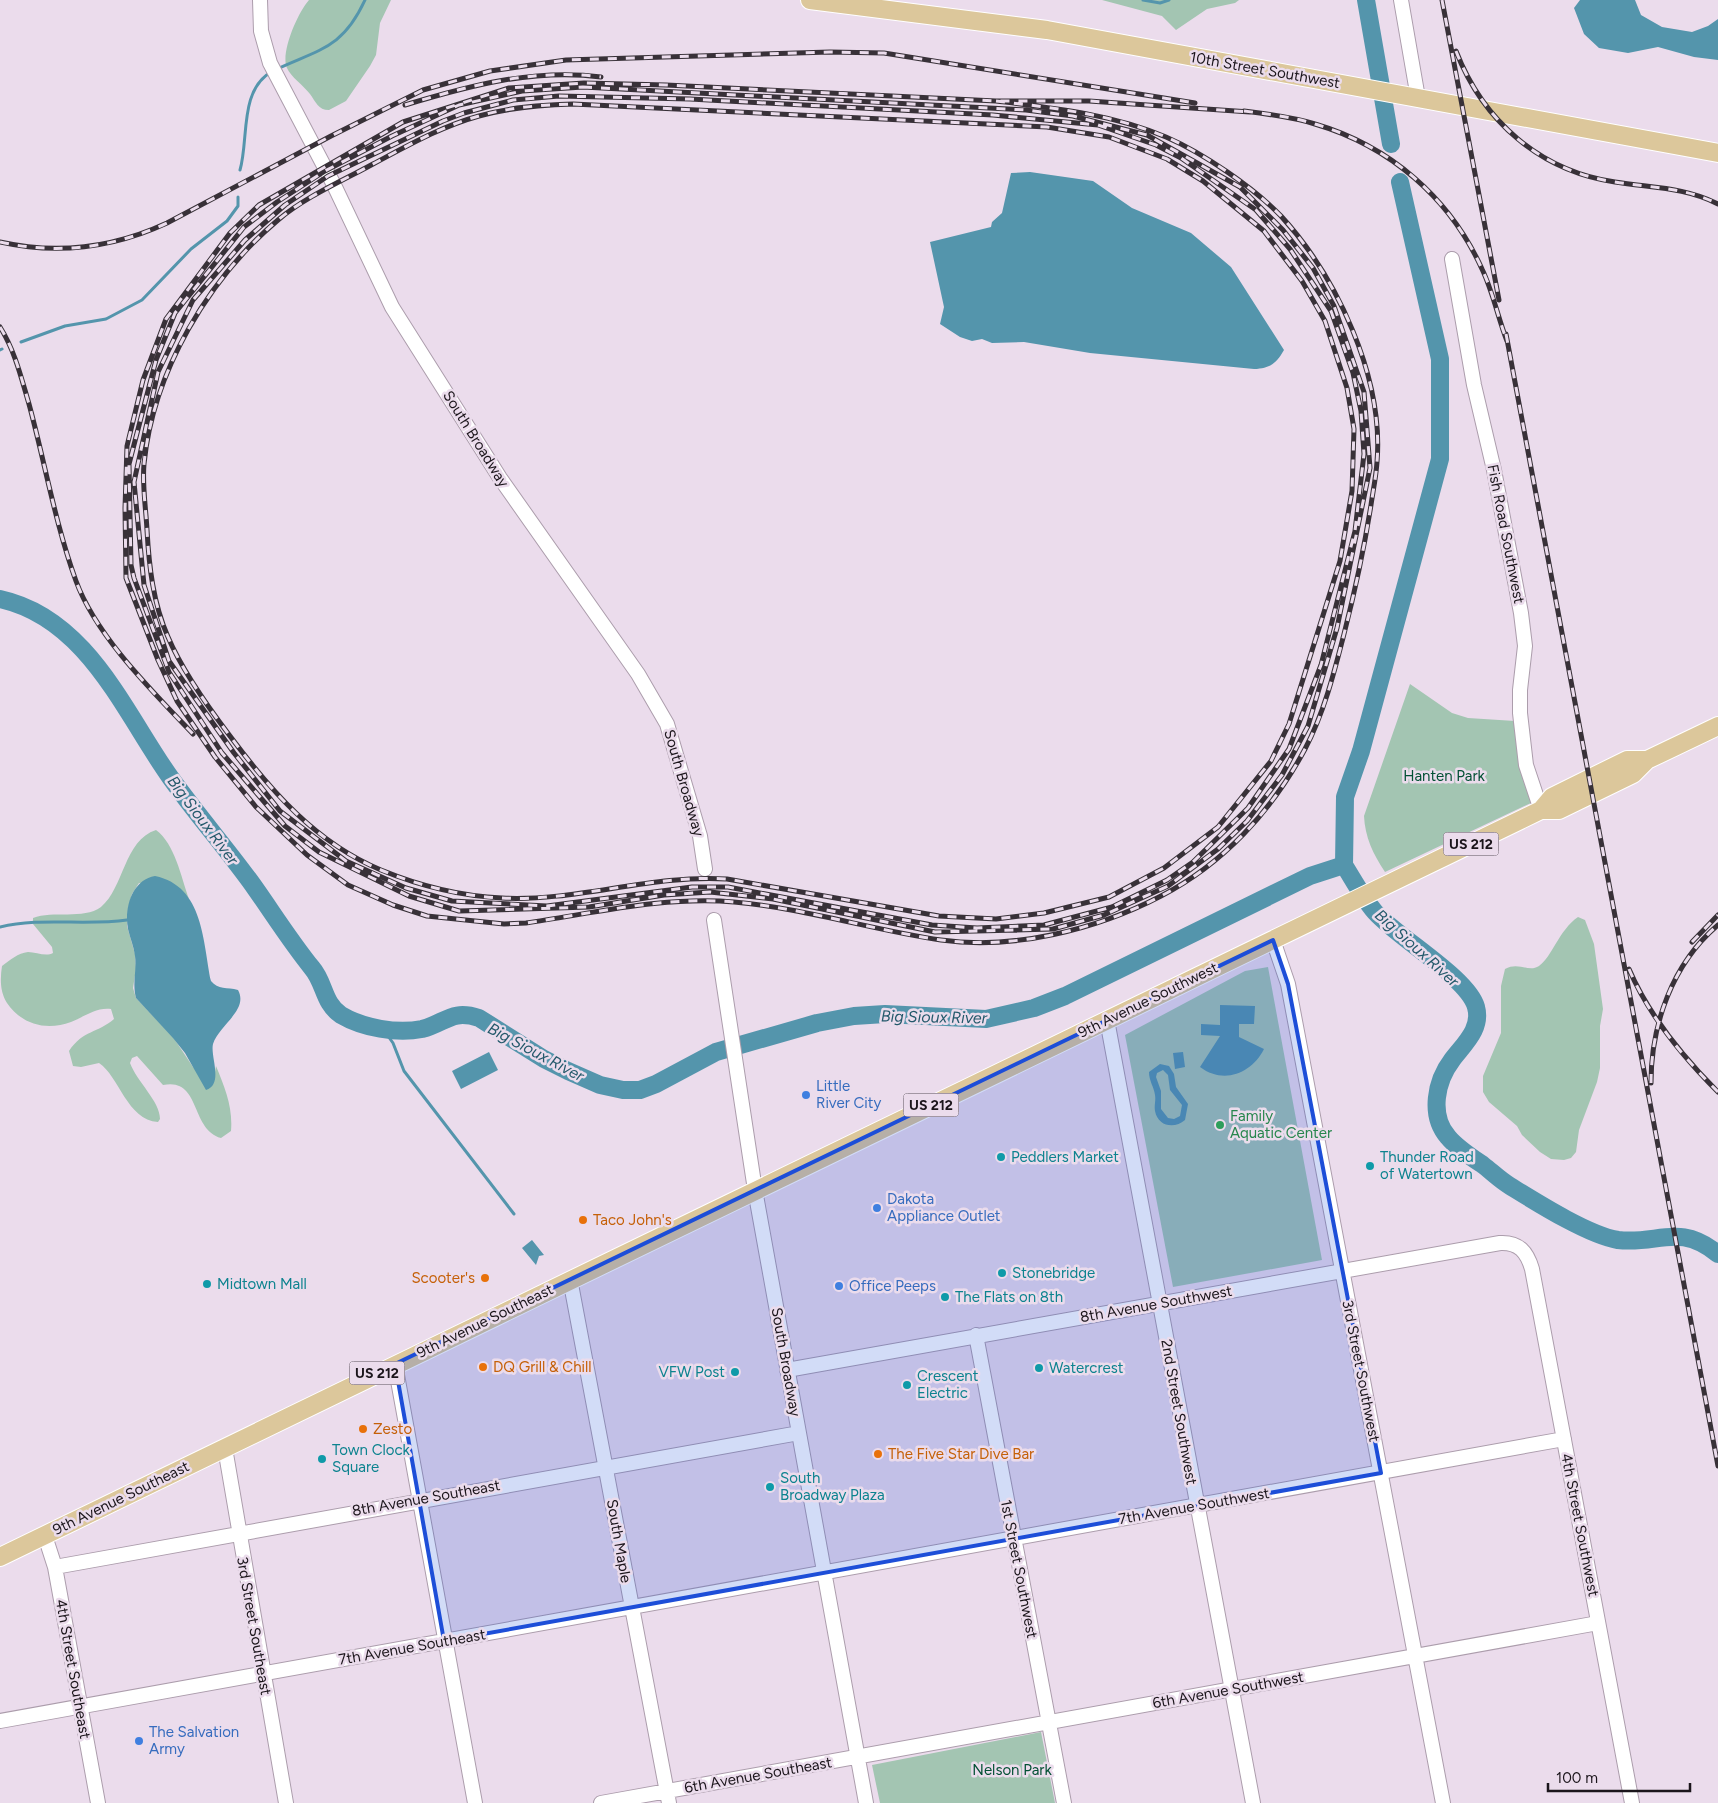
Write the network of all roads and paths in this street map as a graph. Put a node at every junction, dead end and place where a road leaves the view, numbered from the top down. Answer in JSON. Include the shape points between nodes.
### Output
{"nodes":[{"id":1,"x":260,"y":0,"type":"edge"},
{"id":2,"x":810,"y":0,"type":"edge"},
{"id":3,"x":1400,"y":0,"type":"edge"},
{"id":4,"x":1418,"y":98,"type":"junction"},
{"id":5,"x":1718,"y":153,"type":"edge"},
{"id":6,"x":1452,"y":259,"type":"dead end"},
{"id":7,"x":1718,"y":726,"type":"edge"},
{"id":8,"x":1541,"y":810,"type":"junction"},
{"id":9,"x":705,"y":869,"type":"dead end"},
{"id":10,"x":714,"y":920,"type":"dead end"},
{"id":11,"x":1273,"y":940,"type":"junction"},
{"id":12,"x":1107,"y":1020,"type":"junction"},
{"id":13,"x":755,"y":1190,"type":"junction"},
{"id":14,"x":1523,"y":1250,"type":"joint"},
{"id":15,"x":1342,"y":1271,"type":"junction"},
{"id":16,"x":570,"y":1279,"type":"junction"},
{"id":17,"x":1160,"y":1303,"type":"junction"},
{"id":18,"x":976,"y":1336,"type":"junction"},
{"id":19,"x":395,"y":1364,"type":"junction"},
{"id":20,"x":787,"y":1370,"type":"junction"},
{"id":21,"x":798,"y":1433,"type":"junction"},
{"id":22,"x":1564,"y":1439,"type":"junction"},
{"id":23,"x":225,"y":1448,"type":"junction"},
{"id":24,"x":605,"y":1466,"type":"junction"},
{"id":25,"x":1380,"y":1473,"type":"junction"},
{"id":26,"x":419,"y":1500,"type":"junction"},
{"id":27,"x":1196,"y":1506,"type":"junction"},
{"id":28,"x":238,"y":1532,"type":"junction"},
{"id":29,"x":44,"y":1536,"type":"junction"},
{"id":30,"x":1013,"y":1539,"type":"junction"},
{"id":31,"x":0,"y":1557,"type":"edge"},
{"id":32,"x":55,"y":1567,"type":"junction"},
{"id":33,"x":824,"y":1573,"type":"junction"},
{"id":34,"x":631,"y":1607,"type":"junction"},
{"id":35,"x":1598,"y":1623,"type":"junction"},
{"id":36,"x":444,"y":1641,"type":"junction"},
{"id":37,"x":1415,"y":1656,"type":"junction"},
{"id":38,"x":262,"y":1674,"type":"junction"},
{"id":39,"x":1231,"y":1689,"type":"junction"},
{"id":40,"x":81,"y":1707,"type":"junction"},
{"id":41,"x":0,"y":1721,"type":"edge"},
{"id":42,"x":1048,"y":1722,"type":"junction"},
{"id":43,"x":857,"y":1757,"type":"junction"},
{"id":44,"x":668,"y":1797,"type":"edge"},
{"id":45,"x":98,"y":1803,"type":"edge"},
{"id":46,"x":286,"y":1803,"type":"edge"},
{"id":47,"x":475,"y":1803,"type":"edge"},
{"id":48,"x":600,"y":1803,"type":"edge"},
{"id":49,"x":866,"y":1803,"type":"edge"},
{"id":50,"x":1064,"y":1803,"type":"edge"},
{"id":51,"x":1253,"y":1803,"type":"edge"},
{"id":52,"x":1443,"y":1803,"type":"edge"},
{"id":53,"x":1632,"y":1803,"type":"edge"}],
"edges":[{"from":1,"to":9,"type":"street","name":"South Broadway","via":[[261,31],[270,63],[334,185],[392,307],[500,478],[638,674],[667,724],[700,836]]},
{"from":2,"to":4,"type":"main road","name":"10th Street Southwest","via":[[1047,30]]},
{"from":3,"to":4,"type":"street"},
{"from":4,"to":5,"type":"main road","name":"10th Street Southwest"},
{"from":6,"to":8,"type":"street","name":"Fish Road Southwest","via":[[1474,385],[1521,613],[1525,646],[1520,713],[1526,765]]},
{"from":7,"to":8,"type":"main road","name":"9th Avenue Southwest","number":"US 212","via":[[1647,760],[1627,760],[1552,797]]},
{"from":8,"to":11,"type":"main road","name":"9th Avenue Southwest","number":"US 212"},
{"from":10,"to":13,"type":"street","name":"South Broadway"},
{"from":11,"to":12,"type":"main road","name":"9th Avenue Southwest","number":"US 212"},
{"from":11,"to":15,"type":"street","name":"3rd Street Southwest","via":[[1288,984]]},
{"from":12,"to":13,"type":"main road","name":"9th Avenue Southwest","number":"US 212"},
{"from":12,"to":17,"type":"street","name":"2nd Street Southwest"},
{"from":13,"to":16,"type":"main road","name":"9th Avenue Southeast","number":"US 212"},
{"from":13,"to":20,"type":"street","name":"South Broadway"},
{"from":14,"to":15,"type":"street","name":"8th Avenue Southwest","via":[[1512,1243],[1500,1243]]},
{"from":14,"to":22,"type":"street","name":"4th Street Southwest","via":[[1532,1269]]},
{"from":15,"to":17,"type":"street","name":"8th Avenue Southwest"},
{"from":15,"to":25,"type":"street","name":"3rd Street Southwest"},
{"from":16,"to":19,"type":"main road","name":"9th Avenue Southeast","number":"US 212"},
{"from":16,"to":24,"type":"street","name":"South Maple"},
{"from":17,"to":18,"type":"street","name":"8th Avenue Southwest"},
{"from":17,"to":27,"type":"street","name":"2nd Street Southwest"},
{"from":18,"to":20,"type":"street","name":"8th Avenue Southwest"},
{"from":18,"to":30,"type":"street","name":"1st Street Southwest"},
{"from":19,"to":23,"type":"main road","name":"9th Avenue Southeast","number":"US 212"},
{"from":19,"to":26,"type":"street"},
{"from":20,"to":21,"type":"street","name":"South Broadway"},
{"from":21,"to":24,"type":"street","name":"8th Avenue Southeast"},
{"from":21,"to":33,"type":"street","name":"South Broadway"},
{"from":22,"to":25,"type":"street","name":"7th Avenue Southwest"},
{"from":22,"to":35,"type":"street","name":"4th Street Southwest"},
{"from":23,"to":28,"type":"street","name":"3rd Street Southeast"},
{"from":23,"to":29,"type":"main road","name":"9th Avenue Southeast","number":"US 212"},
{"from":24,"to":26,"type":"street","name":"8th Avenue Southeast"},
{"from":24,"to":34,"type":"street","name":"South Maple"},
{"from":25,"to":27,"type":"street","name":"7th Avenue Southwest"},
{"from":25,"to":37,"type":"street","name":"3rd Street Southwest"},
{"from":26,"to":28,"type":"street","name":"8th Avenue Southeast"},
{"from":26,"to":36,"type":"street"},
{"from":27,"to":30,"type":"street","name":"7th Avenue Southwest"},
{"from":27,"to":39,"type":"street","name":"2nd Street Southwest"},
{"from":28,"to":32,"type":"street","name":"8th Avenue Southeast"},
{"from":28,"to":38,"type":"street","name":"3rd Street Southeast"},
{"from":29,"to":31,"type":"main road","name":"9th Avenue Southeast","number":"US 212"},
{"from":29,"to":32,"type":"street","name":"4th Street Southeast"},
{"from":30,"to":33,"type":"street","name":"7th Avenue Southwest"},
{"from":30,"to":42,"type":"street","name":"1st Street Southwest"},
{"from":32,"to":40,"type":"street","name":"4th Street Southeast"},
{"from":33,"to":34,"type":"street","name":"7th Avenue Southeast"},
{"from":33,"to":43,"type":"street","name":"South Broadway"},
{"from":34,"to":36,"type":"street","name":"7th Avenue Southeast"},
{"from":34,"to":44,"type":"street","name":"South Maple"},
{"from":35,"to":37,"type":"street","name":"6th Avenue Southwest"},
{"from":35,"to":53,"type":"street","name":"4th Street Southwest"},
{"from":36,"to":38,"type":"street","name":"7th Avenue Southeast"},
{"from":36,"to":47,"type":"street"},
{"from":37,"to":39,"type":"street","name":"6th Avenue Southwest"},
{"from":37,"to":52,"type":"street","name":"3rd Street Southwest"},
{"from":38,"to":40,"type":"street","name":"7th Avenue Southeast"},
{"from":38,"to":46,"type":"street","name":"3rd Street Southeast"},
{"from":39,"to":42,"type":"street","name":"6th Avenue Southwest"},
{"from":39,"to":51,"type":"street","name":"2nd Street Southwest"},
{"from":40,"to":41,"type":"street","name":"7th Avenue Southeast"},
{"from":40,"to":45,"type":"street","name":"4th Street Southeast"},
{"from":42,"to":43,"type":"street","name":"6th Avenue Southwest"},
{"from":42,"to":50,"type":"street","name":"1st Street Southwest"},
{"from":43,"to":44,"type":"street","name":"6th Avenue Southeast"},
{"from":43,"to":49,"type":"street","name":"South Broadway"},
{"from":44,"to":48,"type":"street","name":"6th Avenue Southeast"}]}
